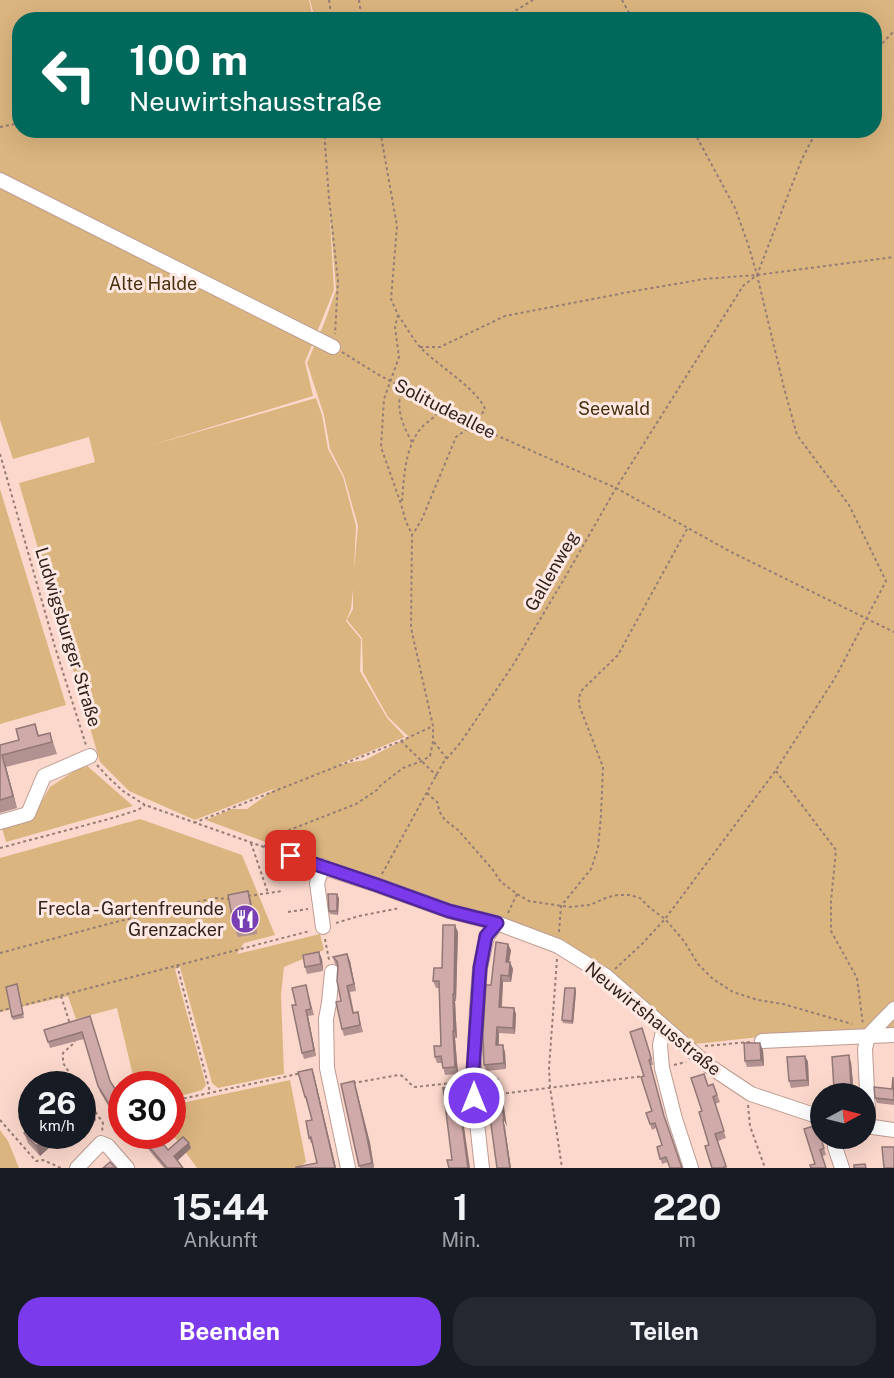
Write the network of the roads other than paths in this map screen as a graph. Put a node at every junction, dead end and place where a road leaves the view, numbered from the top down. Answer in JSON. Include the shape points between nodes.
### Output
{"nodes":[{"id":1,"x":0,"y":180,"type":"edge"},
{"id":2,"x":333,"y":347,"type":"road end"},
{"id":3,"x":90,"y":756,"type":"road end"},
{"id":4,"x":0,"y":822,"type":"edge"},
{"id":5,"x":291,"y":856,"type":"road end"},
{"id":6,"x":323,"y":866,"type":"junction"},
{"id":7,"x":500,"y":924,"type":"junction"},
{"id":8,"x":323,"y":927,"type":"road end"},
{"id":9,"x":332,"y":972,"type":"road end"},
{"id":10,"x":894,"y":1009,"type":"edge"},
{"id":11,"x":664,"y":1027,"type":"junction"},
{"id":12,"x":894,"y":1035,"type":"edge"},
{"id":13,"x":868,"y":1036,"type":"junction"},
{"id":14,"x":758,"y":1041,"type":"edge"},
{"id":15,"x":867,"y":1083,"type":"edge"},
{"id":16,"x":810,"y":1114,"type":"edge"},
{"id":17,"x":876,"y":1127,"type":"edge"},
{"id":18,"x":894,"y":1130,"type":"edge"},
{"id":19,"x":836,"y":1149,"type":"edge"},
{"id":20,"x":76,"y":1168,"type":"edge"},
{"id":21,"x":127,"y":1168,"type":"edge"},
{"id":22,"x":348,"y":1168,"type":"edge"},
{"id":23,"x":482,"y":1168,"type":"edge"},
{"id":24,"x":691,"y":1168,"type":"edge"},
{"id":25,"x":842,"y":1168,"type":"edge"}],
"edges":[{"from":1,"to":2,"type":"street"},
{"from":3,"to":4,"type":"street","via":[[44,776],[28,814]]},
{"from":5,"to":6,"type":"street","name":"Neuwirtshausstraße"},
{"from":6,"to":7,"type":"street","name":"Neuwirtshausstraße","via":[[449,911]]},
{"from":6,"to":8,"type":"street","via":[[317,883]]},
{"from":7,"to":11,"type":"street","name":"Neuwirtshausstraße","via":[[558,946],[606,976]]},
{"from":7,"to":23,"type":"street","via":[[486,936],[480,968],[473,1081]]},
{"from":9,"to":22,"type":"street","via":[[326,1019],[327,1068]]},
{"from":10,"to":13,"type":"street"},
{"from":11,"to":16,"type":"street","name":"Neuwirtshausstraße","via":[[709,1066],[750,1094]]},
{"from":11,"to":24,"type":"street","via":[[660,1045],[662,1068]]},
{"from":12,"to":13,"type":"street"},
{"from":13,"to":14,"type":"street"},
{"from":13,"to":15,"type":"street"},
{"from":17,"to":18,"type":"street"},
{"from":19,"to":25,"type":"street"},
{"from":20,"to":21,"type":"street","via":[[101,1143]]}]}
